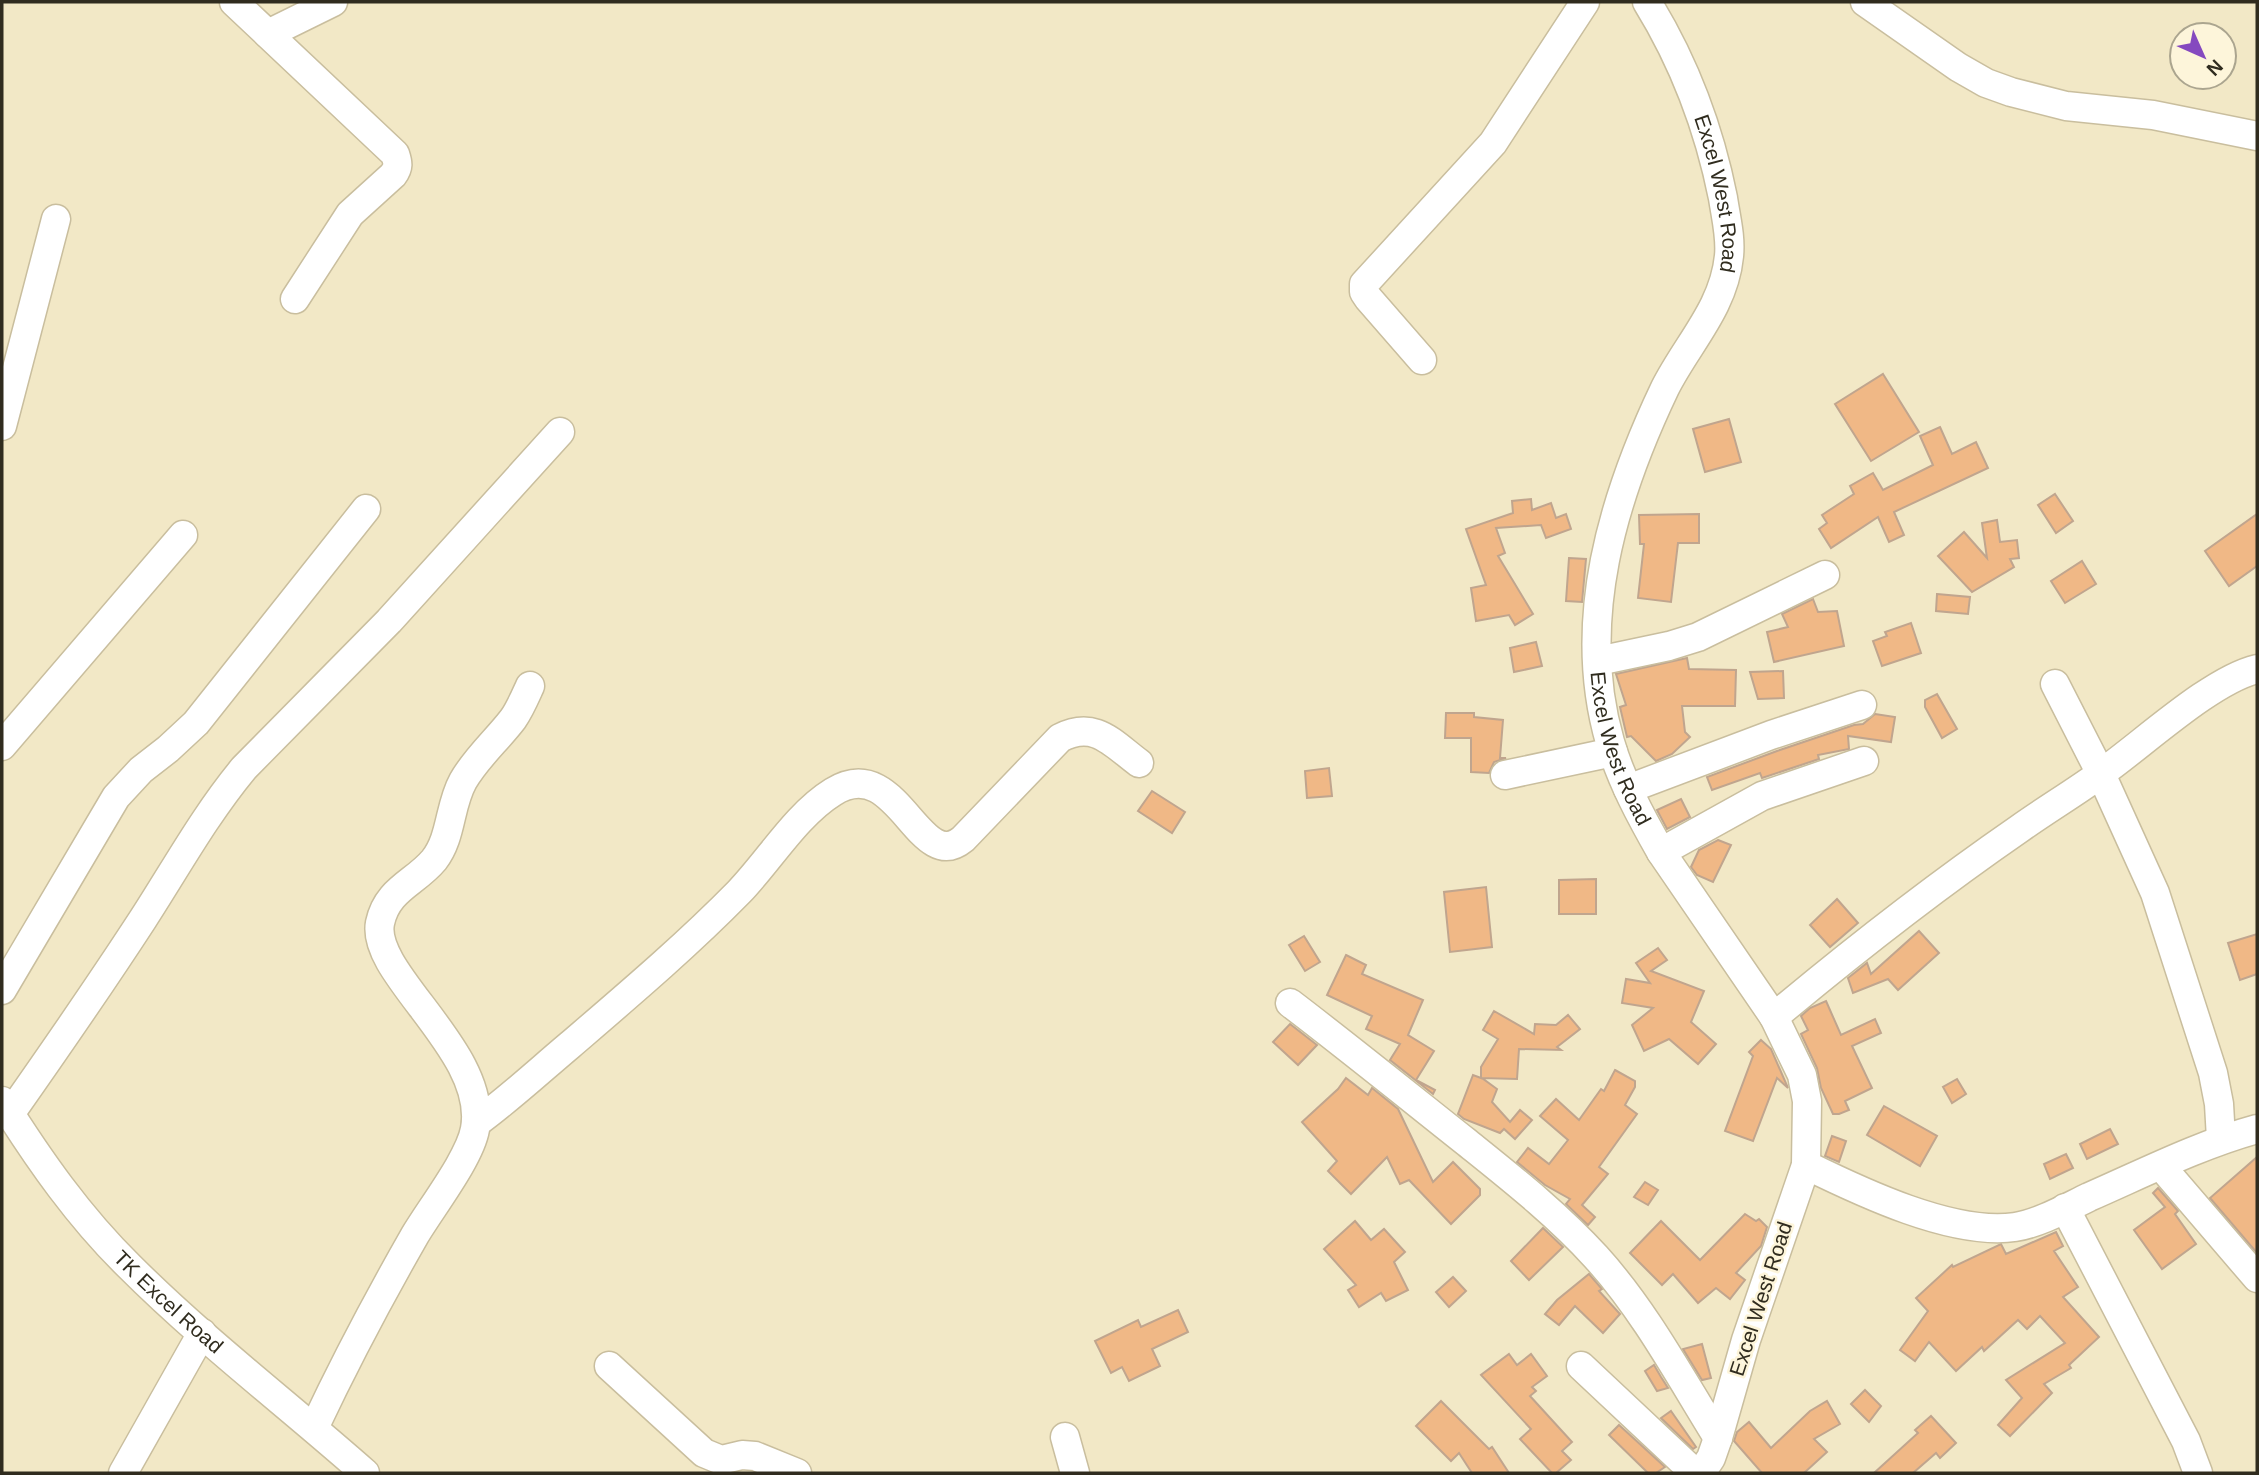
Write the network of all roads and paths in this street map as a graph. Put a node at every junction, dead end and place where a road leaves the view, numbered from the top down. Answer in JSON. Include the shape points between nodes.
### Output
{"nodes":[{"id":1,"x":234,"y":2,"type":"edge"},
{"id":2,"x":333,"y":2,"type":"edge"},
{"id":3,"x":1585,"y":2,"type":"edge"},
{"id":4,"x":1647,"y":2,"type":"edge"},
{"id":5,"x":1865,"y":2,"type":"edge"},
{"id":6,"x":268,"y":34,"type":"junction"},
{"id":7,"x":2257,"y":136,"type":"edge"},
{"id":8,"x":56,"y":219,"type":"dead end"},
{"id":9,"x":295,"y":299,"type":"dead end"},
{"id":10,"x":1422,"y":360,"type":"dead end"},
{"id":11,"x":2,"y":426,"type":"edge"},
{"id":12,"x":560,"y":432,"type":"dead end"},
{"id":13,"x":366,"y":509,"type":"dead end"},
{"id":14,"x":183,"y":535,"type":"dead end"},
{"id":15,"x":1825,"y":575,"type":"dead end"},
{"id":16,"x":1598,"y":661,"type":"junction"},
{"id":17,"x":2257,"y":669,"type":"edge"},
{"id":18,"x":2055,"y":684,"type":"dead end"},
{"id":19,"x":530,"y":686,"type":"dead end"},
{"id":20,"x":1862,"y":705,"type":"dead end"},
{"id":21,"x":2,"y":746,"type":"edge"},
{"id":22,"x":1613,"y":752,"type":"junction"},
{"id":23,"x":1864,"y":761,"type":"dead end"},
{"id":24,"x":1139,"y":763,"type":"dead end"},
{"id":25,"x":2101,"y":774,"type":"junction"},
{"id":26,"x":1505,"y":775,"type":"dead end"},
{"id":27,"x":1628,"y":789,"type":"junction"},
{"id":28,"x":1661,"y":852,"type":"junction"},
{"id":29,"x":2,"y":990,"type":"edge"},
{"id":30,"x":1290,"y":1003,"type":"dead end"},
{"id":31,"x":1774,"y":1017,"type":"junction"},
{"id":32,"x":6,"y":1108,"type":"edge"},
{"id":33,"x":476,"y":1123,"type":"junction"},
{"id":34,"x":2257,"y":1129,"type":"edge"},
{"id":35,"x":2221,"y":1139,"type":"junction"},
{"id":36,"x":1807,"y":1166,"type":"junction"},
{"id":37,"x":2161,"y":1166,"type":"junction"},
{"id":38,"x":2065,"y":1208,"type":"junction"},
{"id":39,"x":2257,"y":1278,"type":"edge"},
{"id":40,"x":202,"y":1333,"type":"junction"},
{"id":41,"x":610,"y":1366,"type":"dead end"},
{"id":42,"x":1581,"y":1366,"type":"dead end"},
{"id":43,"x":314,"y":1428,"type":"junction"},
{"id":44,"x":1065,"y":1437,"type":"dead end"},
{"id":45,"x":1710,"y":1463,"type":"edge"},
{"id":46,"x":123,"y":1473,"type":"edge"},
{"id":47,"x":366,"y":1473,"type":"edge"},
{"id":48,"x":797,"y":1473,"type":"edge"},
{"id":49,"x":1074,"y":1473,"type":"edge"},
{"id":50,"x":2198,"y":1473,"type":"edge"}],
"edges":[{"from":1,"to":6,"type":"street"},
{"from":2,"to":6,"type":"street"},
{"from":3,"to":10,"type":"street","via":[[1493,143],[1364,284],[1364,292]]},
{"from":4,"to":16,"type":"street","name":"Excel West Road","via":[[1689,81],[1717,171],[1730,233],[1729,256],[1717,303],[1670,379],[1624,484],[1596,616]]},
{"from":5,"to":7,"type":"street","via":[[1958,67],[2011,92],[2066,106],[2153,115]]},
{"from":6,"to":9,"type":"street","via":[[395,154],[398,162],[393,175],[350,214]]},
{"from":8,"to":11,"type":"street"},
{"from":12,"to":32,"type":"street","via":[[389,621],[223,793],[144,917]]},
{"from":13,"to":29,"type":"street","via":[[196,723],[141,769],[116,797]]},
{"from":14,"to":21,"type":"street"},
{"from":15,"to":16,"type":"street","via":[[1698,637]]},
{"from":16,"to":22,"type":"street","name":"Excel West Road","via":[[1603,716]]},
{"from":17,"to":25,"type":"street","via":[[2237,675]]},
{"from":18,"to":25,"type":"street"},
{"from":19,"to":33,"type":"street","via":[[515,716],[463,782],[437,855],[395,894],[380,924],[381,941],[393,966],[457,1056],[477,1109]]},
{"from":20,"to":27,"type":"street"},
{"from":22,"to":26,"type":"street"},
{"from":22,"to":27,"type":"street","name":"Excel West Road"},
{"from":23,"to":28,"type":"street","via":[[1762,796]]},
{"from":24,"to":33,"type":"street","via":[[1090,730],[1073,731],[1060,738],[963,839],[946,848],[867,783],[835,790],[809,811],[739,892],[682,946]]},
{"from":25,"to":31,"type":"street","via":[[1970,865]]},
{"from":25,"to":35,"type":"street","via":[[2155,894],[2189,994],[2213,1073]]},
{"from":27,"to":28,"type":"street","name":"Excel West Road"},
{"from":28,"to":31,"type":"street","name":"Excel West Road"},
{"from":30,"to":45,"type":"street","via":[[1542,1203],[1597,1258],[1637,1308]]},
{"from":31,"to":36,"type":"street","name":"Excel West Road","via":[[1802,1075],[1807,1101]]},
{"from":32,"to":40,"type":"street","name":"TK Excel Road","via":[[89,1222]]},
{"from":33,"to":43,"type":"street","via":[[472,1143],[345,1361]]},
{"from":34,"to":35,"type":"street"},
{"from":35,"to":37,"type":"street"},
{"from":36,"to":38,"type":"street","via":[[1891,1204],[1953,1222],[2016,1227]]},
{"from":36,"to":45,"type":"street","name":"Excel West Road","via":[[1746,1340]]},
{"from":37,"to":38,"type":"street"},
{"from":37,"to":39,"type":"street"},
{"from":38,"to":50,"type":"street","via":[[2186,1441]]},
{"from":40,"to":43,"type":"street","name":"TK Excel Road"},
{"from":40,"to":46,"type":"street"},
{"from":41,"to":48,"type":"street","via":[[704,1453],[721,1460],[755,1456]]},
{"from":42,"to":45,"type":"street"},
{"from":43,"to":47,"type":"street","name":"TK Excel Road"},
{"from":44,"to":49,"type":"street"}]}
